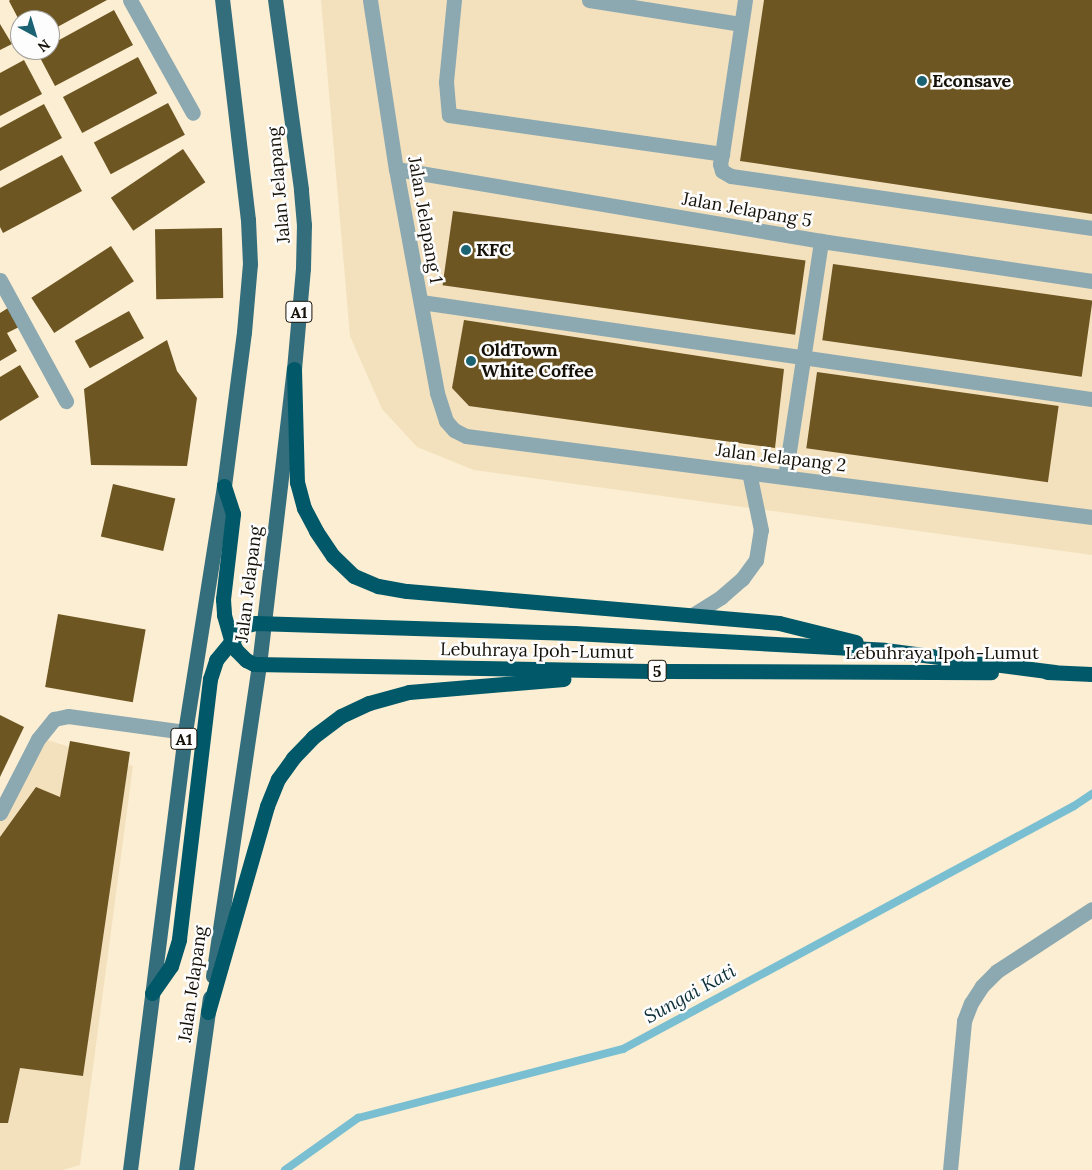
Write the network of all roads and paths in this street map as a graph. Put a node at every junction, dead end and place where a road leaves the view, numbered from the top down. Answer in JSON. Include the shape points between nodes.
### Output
{"nodes":[{"id":1,"x":130,"y":0,"type":"edge"},
{"id":2,"x":222,"y":0,"type":"edge"},
{"id":3,"x":275,"y":0,"type":"edge"},
{"id":4,"x":370,"y":0,"type":"edge"},
{"id":5,"x":454,"y":0,"type":"edge"},
{"id":6,"x":589,"y":0,"type":"edge"},
{"id":7,"x":745,"y":0,"type":"edge"},
{"id":8,"x":740,"y":24,"type":"junction"},
{"id":9,"x":193,"y":113,"type":"dead end"},
{"id":10,"x":722,"y":154,"type":"junction"},
{"id":11,"x":396,"y":169,"type":"junction"},
{"id":12,"x":1092,"y":228,"type":"edge"},
{"id":13,"x":821,"y":241,"type":"junction"},
{"id":14,"x":0,"y":280,"type":"edge"},
{"id":15,"x":1092,"y":281,"type":"edge"},
{"id":16,"x":421,"y":302,"type":"junction"},
{"id":17,"x":804,"y":356,"type":"junction"},
{"id":18,"x":294,"y":369,"type":"junction"},
{"id":19,"x":1092,"y":399,"type":"edge"},
{"id":20,"x":66,"y":401,"type":"dead end"},
{"id":21,"x":466,"y":436,"type":"joint"},
{"id":22,"x":750,"y":472,"type":"junction"},
{"id":23,"x":785,"y":477,"type":"junction"},
{"id":24,"x":224,"y":486,"type":"junction"},
{"id":25,"x":1091,"y":513,"type":"edge"},
{"id":26,"x":694,"y":614,"type":"junction"},
{"id":27,"x":264,"y":623,"type":"junction"},
{"id":28,"x":231,"y":640,"type":"junction"},
{"id":29,"x":885,"y":650,"type":"junction"},
{"id":30,"x":259,"y":664,"type":"junction"},
{"id":31,"x":664,"y":671,"type":"junction"},
{"id":32,"x":1055,"y":672,"type":"junction"},
{"id":33,"x":1092,"y":674,"type":"edge"},
{"id":34,"x":185,"y":732,"type":"junction"},
{"id":35,"x":0,"y":813,"type":"edge"},
{"id":36,"x":1092,"y":909,"type":"edge"},
{"id":37,"x":152,"y":993,"type":"junction"},
{"id":38,"x":208,"y":1012,"type":"junction"},
{"id":39,"x":130,"y":1170,"type":"edge"},
{"id":40,"x":186,"y":1170,"type":"edge"},
{"id":41,"x":950,"y":1170,"type":"edge"}],
"edges":[{"from":1,"to":9,"type":"street"},
{"from":2,"to":24,"type":"main road","name":"Jalan Jelapang","number":"A1","via":[[241,149],[250,264]]},
{"from":3,"to":18,"type":"main road","name":"Jalan Jelapang","number":"A1","via":[[292,112],[304,225]]},
{"from":4,"to":11,"type":"street","name":"Jalan Jelapang 1"},
{"from":5,"to":10,"type":"street","via":[[446,82],[449,115]]},
{"from":6,"to":8,"type":"street"},
{"from":7,"to":8,"type":"street"},
{"from":8,"to":10,"type":"street"},
{"from":10,"to":12,"type":"street","via":[[722,171],[731,176]]},
{"from":11,"to":13,"type":"street","name":"Jalan Jelapang 5"},
{"from":11,"to":16,"type":"street","name":"Jalan Jelapang 1"},
{"from":13,"to":15,"type":"street","name":"Jalan Jelapang 5"},
{"from":13,"to":17,"type":"street"},
{"from":14,"to":20,"type":"street"},
{"from":16,"to":17,"type":"street"},
{"from":16,"to":21,"type":"street","name":"Jalan Jelapang 1","via":[[441,410],[454,430]]},
{"from":17,"to":19,"type":"street"},
{"from":17,"to":23,"type":"street"},
{"from":18,"to":26,"type":"highway","via":[[297,482],[304,508],[333,556],[354,576],[378,586],[407,591]]},
{"from":18,"to":27,"type":"main road","name":"Jalan Jelapang","number":"A1"},
{"from":21,"to":22,"type":"street","name":"Jalan Jelapang 2"},
{"from":22,"to":23,"type":"street","name":"Jalan Jelapang 2"},
{"from":22,"to":26,"type":"street","via":[[761,530],[756,560],[742,579]]},
{"from":23,"to":25,"type":"street","name":"Jalan Jelapang 2"},
{"from":24,"to":28,"type":"highway","via":[[233,514],[223,599]]},
{"from":24,"to":34,"type":"main road","name":"Jalan Jelapang","number":"A1"},
{"from":26,"to":29,"type":"highway","via":[[787,624]]},
{"from":27,"to":28,"type":"highway","number":"5","via":[[244,626]]},
{"from":27,"to":29,"type":"highway","name":"Lebuhraya Ipoh-Lumut","number":"5","via":[[574,633]]},
{"from":27,"to":30,"type":"main road","name":"Jalan Jelapang","number":"A1"},
{"from":28,"to":30,"type":"highway","via":[[246,660]]},
{"from":28,"to":37,"type":"highway","via":[[216,660],[210,679],[179,939],[171,966]]},
{"from":29,"to":32,"type":"highway","name":"Lebuhraya Ipoh-Lumut","number":"5"},
{"from":30,"to":31,"type":"highway","name":"Lebuhraya Ipoh-Lumut","number":"5"},
{"from":30,"to":38,"type":"main road","name":"Jalan Jelapang","number":"A1"},
{"from":31,"to":32,"type":"highway","name":"Lebuhraya Ipoh-Lumut","number":"5"},
{"from":31,"to":38,"type":"highway","via":[[409,692],[369,703],[334,721],[313,737],[278,779],[267,806]]},
{"from":32,"to":33,"type":"highway","name":"Lebuhraya Ipoh-Lumut","number":"5"},
{"from":34,"to":35,"type":"street","via":[[68,716],[54,719],[38,739]]},
{"from":34,"to":37,"type":"main road","name":"Jalan Jelapang","number":"A1"},
{"from":36,"to":41,"type":"street","via":[[997,971],[971,1003],[964,1021]]},
{"from":37,"to":39,"type":"main road","name":"Jalan Jelapang","number":"A1"},
{"from":38,"to":40,"type":"main road","name":"Jalan Jelapang","number":"A1"}]}
